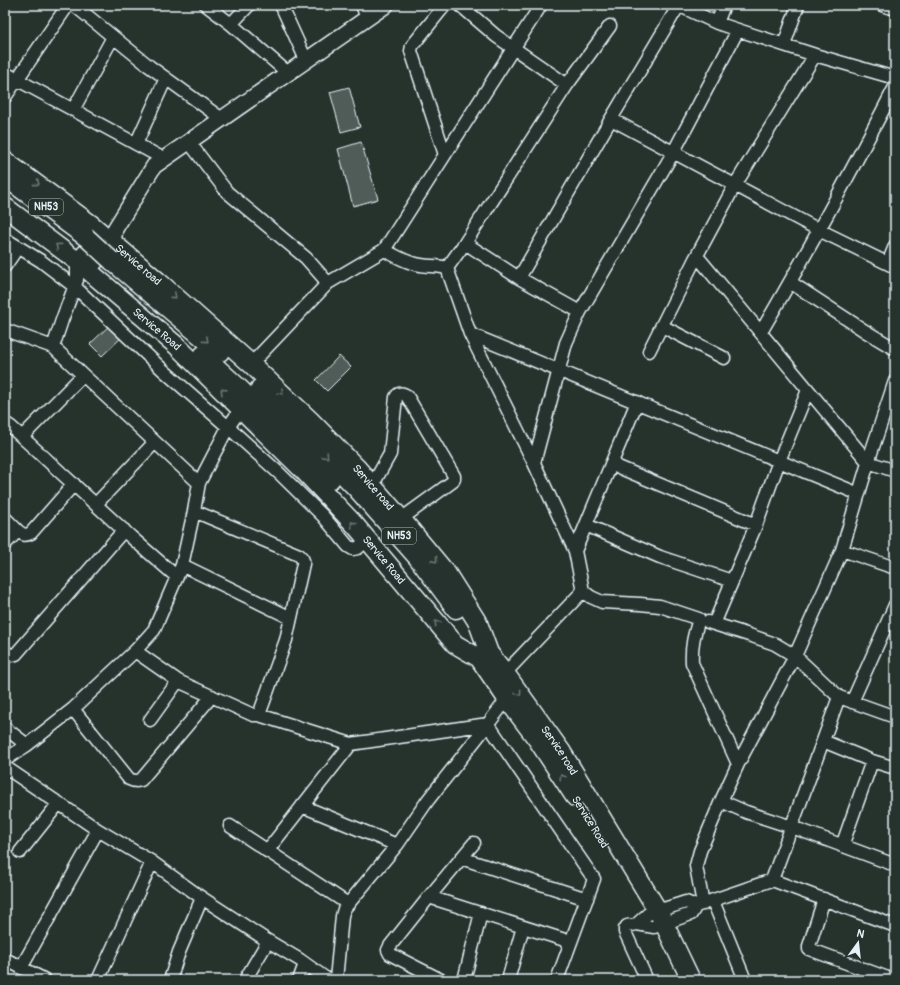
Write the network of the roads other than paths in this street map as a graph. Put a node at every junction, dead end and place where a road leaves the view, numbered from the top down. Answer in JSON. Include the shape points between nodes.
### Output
{"nodes":[{"id":1,"x":68,"y":5,"type":"edge"},
{"id":2,"x":74,"y":5,"type":"edge"},
{"id":3,"x":206,"y":5,"type":"edge"},
{"id":4,"x":249,"y":5,"type":"edge"},
{"id":5,"x":281,"y":5,"type":"edge"},
{"id":6,"x":386,"y":5,"type":"edge"},
{"id":7,"x":445,"y":5,"type":"edge"},
{"id":8,"x":460,"y":5,"type":"edge"},
{"id":9,"x":541,"y":5,"type":"edge"},
{"id":10,"x":678,"y":5,"type":"edge"},
{"id":11,"x":724,"y":5,"type":"edge"},
{"id":12,"x":798,"y":5,"type":"edge"},
{"id":13,"x":882,"y":5,"type":"edge"},
{"id":14,"x":895,"y":9,"type":"edge"},
{"id":15,"x":364,"y":12,"type":"edge"},
{"id":16,"x":717,"y":23,"type":"junction"},
{"id":17,"x":231,"y":24,"type":"junction"},
{"id":18,"x":610,"y":26,"type":"dead end"},
{"id":19,"x":738,"y":30,"type":"junction"},
{"id":20,"x":113,"y":37,"type":"junction"},
{"id":21,"x":784,"y":45,"type":"junction"},
{"id":22,"x":514,"y":49,"type":"junction"},
{"id":23,"x":815,"y":55,"type":"junction"},
{"id":24,"x":306,"y":60,"type":"junction"},
{"id":25,"x":5,"y":73,"type":"edge"},
{"id":26,"x":288,"y":73,"type":"junction"},
{"id":27,"x":166,"y":78,"type":"junction"},
{"id":28,"x":895,"y":78,"type":"edge"},
{"id":29,"x":17,"y":80,"type":"junction"},
{"id":30,"x":567,"y":85,"type":"junction"},
{"id":31,"x":895,"y":87,"type":"edge"},
{"id":32,"x":5,"y":97,"type":"edge"},
{"id":33,"x":72,"y":110,"type":"junction"},
{"id":34,"x":222,"y":119,"type":"junction"},
{"id":35,"x":611,"y":119,"type":"junction"},
{"id":36,"x":189,"y":142,"type":"junction"},
{"id":37,"x":136,"y":144,"type":"junction"},
{"id":38,"x":673,"y":153,"type":"junction"},
{"id":39,"x":445,"y":155,"type":"junction"},
{"id":40,"x":164,"y":160,"type":"junction"},
{"id":41,"x":5,"y":161,"type":"edge"},
{"id":42,"x":5,"y":177,"type":"edge"},
{"id":43,"x":735,"y":185,"type":"junction"},
{"id":44,"x":5,"y":192,"type":"edge"},
{"id":45,"x":5,"y":207,"type":"edge"},
{"id":46,"x":819,"y":230,"type":"junction"},
{"id":47,"x":5,"y":240,"type":"edge"},
{"id":48,"x":465,"y":243,"type":"junction"},
{"id":49,"x":895,"y":246,"type":"edge"},
{"id":50,"x":18,"y":247,"type":"junction"},
{"id":51,"x":384,"y":250,"type":"junction"},
{"id":52,"x":95,"y":252,"type":"junction"},
{"id":53,"x":697,"y":256,"type":"junction"},
{"id":54,"x":891,"y":265,"type":"edge"},
{"id":55,"x":5,"y":266,"type":"edge"},
{"id":56,"x":447,"y":268,"type":"junction"},
{"id":57,"x":520,"y":278,"type":"junction"},
{"id":58,"x":790,"y":282,"type":"junction"},
{"id":59,"x":328,"y":283,"type":"junction"},
{"id":60,"x":75,"y":286,"type":"junction"},
{"id":61,"x":580,"y":312,"type":"junction"},
{"id":62,"x":662,"y":326,"type":"junction"},
{"id":63,"x":5,"y":330,"type":"edge"},
{"id":64,"x":761,"y":332,"type":"junction"},
{"id":65,"x":470,"y":334,"type":"junction"},
{"id":66,"x":53,"y":347,"type":"junction"},
{"id":67,"x":895,"y":349,"type":"edge"},
{"id":68,"x":649,"y":351,"type":"dead end"},
{"id":69,"x":724,"y":358,"type":"dead end"},
{"id":70,"x":251,"y":364,"type":"junction"},
{"id":71,"x":560,"y":370,"type":"junction"},
{"id":72,"x":83,"y":376,"type":"junction"},
{"id":73,"x":895,"y":381,"type":"edge"},
{"id":74,"x":808,"y":390,"type":"junction"},
{"id":75,"x":637,"y":402,"type":"junction"},
{"id":76,"x":241,"y":409,"type":"junction"},
{"id":77,"x":5,"y":423,"type":"edge"},
{"id":78,"x":228,"y":427,"type":"junction"},
{"id":79,"x":22,"y":436,"type":"junction"},
{"id":80,"x":155,"y":442,"type":"junction"},
{"id":81,"x":779,"y":461,"type":"junction"},
{"id":82,"x":868,"y":462,"type":"junction"},
{"id":83,"x":534,"y":463,"type":"junction"},
{"id":84,"x":611,"y":464,"type":"junction"},
{"id":85,"x":895,"y":471,"type":"edge"},
{"id":86,"x":199,"y":483,"type":"junction"},
{"id":87,"x":74,"y":484,"type":"junction"},
{"id":88,"x":372,"y":486,"type":"junction"},
{"id":89,"x":859,"y":494,"type":"junction"},
{"id":90,"x":96,"y":504,"type":"junction"},
{"id":91,"x":194,"y":512,"type":"junction"},
{"id":92,"x":5,"y":518,"type":"edge"},
{"id":93,"x":401,"y":519,"type":"junction"},
{"id":94,"x":586,"y":525,"type":"junction"},
{"id":95,"x":756,"y":526,"type":"junction"},
{"id":96,"x":124,"y":530,"type":"junction"},
{"id":97,"x":18,"y":531,"type":"junction"},
{"id":98,"x":368,"y":540,"type":"junction"},
{"id":99,"x":5,"y":544,"type":"edge"},
{"id":100,"x":842,"y":550,"type":"junction"},
{"id":101,"x":575,"y":551,"type":"junction"},
{"id":102,"x":895,"y":568,"type":"edge"},
{"id":103,"x":179,"y":571,"type":"junction"},
{"id":104,"x":732,"y":581,"type":"junction"},
{"id":105,"x":583,"y":591,"type":"junction"},
{"id":106,"x":895,"y":605,"type":"edge"},
{"id":107,"x":291,"y":618,"type":"junction"},
{"id":108,"x":699,"y":620,"type":"junction"},
{"id":109,"x":714,"y":624,"type":"junction"},
{"id":110,"x":135,"y":651,"type":"junction"},
{"id":111,"x":5,"y":652,"type":"edge"},
{"id":112,"x":484,"y":656,"type":"junction"},
{"id":113,"x":795,"y":656,"type":"junction"},
{"id":114,"x":506,"y":673,"type":"junction"},
{"id":115,"x":178,"y":681,"type":"junction"},
{"id":116,"x":212,"y":696,"type":"junction"},
{"id":117,"x":839,"y":697,"type":"junction"},
{"id":118,"x":507,"y":699,"type":"junction"},
{"id":119,"x":852,"y":702,"type":"junction"},
{"id":120,"x":73,"y":709,"type":"junction"},
{"id":121,"x":259,"y":715,"type":"junction"},
{"id":122,"x":895,"y":717,"type":"edge"},
{"id":123,"x":150,"y":720,"type":"dead end"},
{"id":124,"x":488,"y":724,"type":"junction"},
{"id":125,"x":5,"y":728,"type":"edge"},
{"id":126,"x":823,"y":742,"type":"junction"},
{"id":127,"x":351,"y":744,"type":"junction"},
{"id":128,"x":27,"y":745,"type":"junction"},
{"id":129,"x":5,"y":760,"type":"edge"},
{"id":130,"x":872,"y":761,"type":"junction"},
{"id":131,"x":738,"y":764,"type":"junction"},
{"id":132,"x":5,"y":767,"type":"edge"},
{"id":133,"x":895,"y":768,"type":"edge"},
{"id":134,"x":721,"y":800,"type":"junction"},
{"id":135,"x":59,"y":803,"type":"junction"},
{"id":136,"x":302,"y":806,"type":"junction"},
{"id":137,"x":230,"y":826,"type":"dead end"},
{"id":138,"x":792,"y":827,"type":"junction"},
{"id":139,"x":98,"y":830,"type":"junction"},
{"id":140,"x":474,"y":843,"type":"dead end"},
{"id":141,"x":397,"y":845,"type":"junction"},
{"id":142,"x":842,"y":846,"type":"junction"},
{"id":143,"x":267,"y":851,"type":"junction"},
{"id":144,"x":20,"y":852,"type":"dead end"},
{"id":145,"x":461,"y":858,"type":"junction"},
{"id":146,"x":152,"y":862,"type":"junction"},
{"id":147,"x":895,"y":865,"type":"edge"},
{"id":148,"x":772,"y":880,"type":"junction"},
{"id":149,"x":429,"y":897,"type":"junction"},
{"id":150,"x":202,"y":898,"type":"junction"},
{"id":151,"x":587,"y":899,"type":"junction"},
{"id":152,"x":824,"y":900,"type":"junction"},
{"id":153,"x":348,"y":904,"type":"junction"},
{"id":154,"x":704,"y":904,"type":"junction"},
{"id":155,"x":481,"y":913,"type":"junction"},
{"id":156,"x":652,"y":920,"type":"junction"},
{"id":157,"x":895,"y":926,"type":"edge"},
{"id":158,"x":523,"y":927,"type":"junction"},
{"id":159,"x":268,"y":941,"type":"junction"},
{"id":160,"x":571,"y":942,"type":"junction"},
{"id":161,"x":5,"y":960,"type":"edge"},
{"id":162,"x":305,"y":964,"type":"junction"},
{"id":163,"x":21,"y":968,"type":"junction"},
{"id":164,"x":45,"y":980,"type":"edge"},
{"id":165,"x":98,"y":980,"type":"edge"},
{"id":166,"x":170,"y":980,"type":"edge"},
{"id":167,"x":245,"y":980,"type":"edge"},
{"id":168,"x":299,"y":980,"type":"edge"},
{"id":169,"x":328,"y":980,"type":"edge"},
{"id":170,"x":336,"y":980,"type":"edge"},
{"id":171,"x":441,"y":980,"type":"edge"},
{"id":172,"x":464,"y":980,"type":"edge"},
{"id":173,"x":508,"y":980,"type":"edge"},
{"id":174,"x":557,"y":980,"type":"edge"},
{"id":175,"x":647,"y":980,"type":"edge"},
{"id":176,"x":680,"y":980,"type":"edge"},
{"id":177,"x":691,"y":980,"type":"edge"},
{"id":178,"x":745,"y":980,"type":"edge"},
{"id":179,"x":893,"y":980,"type":"edge"}],
"edges":[{"from":1,"to":29,"type":"street"},
{"from":2,"to":20,"type":"street"},
{"from":3,"to":17,"type":"street"},
{"from":4,"to":17,"type":"street"},
{"from":5,"to":24,"type":"street"},
{"from":6,"to":15,"type":"main road"},
{"from":7,"to":39,"type":"street","via":[[412,46],[411,51]]},
{"from":8,"to":22,"type":"street"},
{"from":9,"to":22,"type":"street"},
{"from":10,"to":16,"type":"street"},
{"from":10,"to":35,"type":"street"},
{"from":11,"to":16,"type":"street"},
{"from":12,"to":21,"type":"street"},
{"from":13,"to":14,"type":"street"},
{"from":15,"to":24,"type":"main road"},
{"from":16,"to":19,"type":"street"},
{"from":17,"to":26,"type":"street"},
{"from":18,"to":30,"type":"street"},
{"from":19,"to":21,"type":"street"},
{"from":19,"to":38,"type":"street"},
{"from":20,"to":27,"type":"street"},
{"from":20,"to":33,"type":"street"},
{"from":21,"to":23,"type":"street"},
{"from":22,"to":30,"type":"street"},
{"from":22,"to":39,"type":"street"},
{"from":23,"to":28,"type":"street"},
{"from":23,"to":43,"type":"street"},
{"from":24,"to":26,"type":"main road"},
{"from":25,"to":29,"type":"street"},
{"from":26,"to":34,"type":"main road"},
{"from":27,"to":34,"type":"street"},
{"from":27,"to":37,"type":"street"},
{"from":29,"to":32,"type":"street"},
{"from":29,"to":33,"type":"street"},
{"from":30,"to":48,"type":"street"},
{"from":31,"to":46,"type":"street"},
{"from":33,"to":37,"type":"street"},
{"from":34,"to":36,"type":"main road"},
{"from":35,"to":38,"type":"street"},
{"from":35,"to":57,"type":"street"},
{"from":36,"to":40,"type":"main road"},
{"from":36,"to":59,"type":"street","via":[[227,192],[306,258]]},
{"from":37,"to":40,"type":"street"},
{"from":38,"to":43,"type":"street"},
{"from":38,"to":61,"type":"street"},
{"from":39,"to":51,"type":"street"},
{"from":40,"to":52,"type":"main road","via":[[154,166]]},
{"from":41,"to":52,"type":"highway","name":"Service road","one_way":true,"via":[[80,216]]},
{"from":42,"to":52,"type":"highway","number":"NH53"},
{"from":43,"to":46,"type":"street"},
{"from":43,"to":53,"type":"street"},
{"from":44,"to":52,"type":"highway","number":"NH53"},
{"from":52,"to":45,"type":"highway","name":"Service Road","one_way":true},
{"from":46,"to":54,"type":"street"},
{"from":46,"to":58,"type":"street"},
{"from":47,"to":50,"type":"street"},
{"from":48,"to":56,"type":"street"},
{"from":48,"to":57,"type":"street"},
{"from":49,"to":54,"type":"street"},
{"from":50,"to":55,"type":"street"},
{"from":50,"to":60,"type":"street"},
{"from":51,"to":56,"type":"street","via":[[414,264]]},
{"from":51,"to":59,"type":"street"},
{"from":52,"to":60,"type":"street"},
{"from":52,"to":70,"type":"highway","name":"Service road","one_way":true},
{"from":76,"to":52,"type":"highway","name":"Service Road","one_way":true,"via":[[177,346]]},
{"from":52,"to":112,"type":"highway","number":"NH53","via":[[239,388],[352,500]]},
{"from":53,"to":62,"type":"street"},
{"from":53,"to":64,"type":"street"},
{"from":56,"to":65,"type":"street"},
{"from":57,"to":61,"type":"street"},
{"from":58,"to":64,"type":"street"},
{"from":58,"to":67,"type":"street"},
{"from":59,"to":70,"type":"street"},
{"from":60,"to":66,"type":"street"},
{"from":60,"to":78,"type":"street","via":[[162,369]]},
{"from":61,"to":71,"type":"street","via":[[566,343]]},
{"from":62,"to":68,"type":"street"},
{"from":62,"to":69,"type":"street"},
{"from":63,"to":66,"type":"street"},
{"from":64,"to":74,"type":"street"},
{"from":65,"to":71,"type":"street"},
{"from":65,"to":83,"type":"street"},
{"from":66,"to":72,"type":"street"},
{"from":70,"to":88,"type":"highway","name":"Service road","one_way":true,"via":[[311,421]]},
{"from":71,"to":75,"type":"street"},
{"from":71,"to":83,"type":"street"},
{"from":72,"to":79,"type":"street"},
{"from":72,"to":80,"type":"street"},
{"from":73,"to":82,"type":"street"},
{"from":74,"to":81,"type":"street"},
{"from":74,"to":82,"type":"street"},
{"from":75,"to":81,"type":"street"},
{"from":75,"to":84,"type":"street"},
{"from":76,"to":78,"type":"street"},
{"from":98,"to":76,"type":"highway","name":"Service Road","one_way":true,"via":[[304,471]]},
{"from":77,"to":79,"type":"street"},
{"from":78,"to":86,"type":"street"},
{"from":78,"to":98,"type":"street","via":[[323,516],[348,546],[358,548]]},
{"from":79,"to":87,"type":"street"},
{"from":80,"to":86,"type":"street"},
{"from":80,"to":90,"type":"street"},
{"from":81,"to":89,"type":"street"},
{"from":81,"to":95,"type":"street"},
{"from":82,"to":85,"type":"street"},
{"from":82,"to":89,"type":"street"},
{"from":83,"to":101,"type":"street"},
{"from":84,"to":94,"type":"street"},
{"from":84,"to":95,"type":"street"},
{"from":86,"to":91,"type":"street"},
{"from":87,"to":90,"type":"street"},
{"from":87,"to":97,"type":"street","via":[[31,533],[23,535]]},
{"from":88,"to":93,"type":"highway","name":"Service road"},
{"from":88,"to":93,"type":"street","via":[[390,454],[396,397],[400,393],[404,394],[454,476],[454,480]]},
{"from":89,"to":100,"type":"street"},
{"from":90,"to":96,"type":"street"},
{"from":91,"to":103,"type":"street"},
{"from":91,"to":107,"type":"street","via":[[302,558]]},
{"from":92,"to":97,"type":"street"},
{"from":93,"to":112,"type":"highway","name":"Service road","one_way":true,"via":[[447,574],[478,623]]},
{"from":94,"to":101,"type":"street"},
{"from":94,"to":104,"type":"street","via":[[660,557]]},
{"from":95,"to":104,"type":"street"},
{"from":96,"to":103,"type":"street"},
{"from":96,"to":111,"type":"street","via":[[16,654]]},
{"from":97,"to":99,"type":"street"},
{"from":112,"to":98,"type":"highway","name":"Service Road","one_way":true,"via":[[455,644]]},
{"from":100,"to":102,"type":"street"},
{"from":100,"to":113,"type":"street"},
{"from":101,"to":105,"type":"street"},
{"from":103,"to":107,"type":"street"},
{"from":103,"to":110,"type":"street","via":[[154,630]]},
{"from":104,"to":109,"type":"street"},
{"from":105,"to":108,"type":"street","via":[[591,598],[602,602],[660,606]]},
{"from":105,"to":114,"type":"street"},
{"from":106,"to":119,"type":"street"},
{"from":107,"to":121,"type":"street","via":[[286,640]]},
{"from":108,"to":109,"type":"street"},
{"from":108,"to":131,"type":"street","via":[[691,652],[692,662]]},
{"from":109,"to":113,"type":"street","via":[[775,644]]},
{"from":110,"to":115,"type":"street"},
{"from":110,"to":120,"type":"street"},
{"from":112,"to":114,"type":"highway","name":"Service road"},
{"from":112,"to":118,"type":"highway","name":"Service Road"},
{"from":113,"to":117,"type":"street"},
{"from":113,"to":131,"type":"street"},
{"from":114,"to":156,"type":"highway","name":"Service road","one_way":true,"via":[[561,751]]},
{"from":115,"to":116,"type":"street"},
{"from":115,"to":123,"type":"street"},
{"from":116,"to":120,"type":"street","via":[[141,780],[136,781],[129,779]]},
{"from":116,"to":121,"type":"street","via":[[253,715]]},
{"from":117,"to":119,"type":"street"},
{"from":117,"to":126,"type":"street"},
{"from":118,"to":124,"type":"street"},
{"from":156,"to":118,"type":"highway","name":"Service Road","one_way":true,"via":[[579,802]]},
{"from":119,"to":122,"type":"street"},
{"from":120,"to":128,"type":"street"},
{"from":121,"to":127,"type":"street"},
{"from":124,"to":127,"type":"street"},
{"from":124,"to":141,"type":"street","via":[[428,800]]},
{"from":124,"to":151,"type":"street","via":[[594,879]]},
{"from":125,"to":128,"type":"street"},
{"from":126,"to":130,"type":"street"},
{"from":126,"to":138,"type":"street"},
{"from":127,"to":136,"type":"street"},
{"from":128,"to":129,"type":"street"},
{"from":130,"to":133,"type":"street"},
{"from":130,"to":142,"type":"street"},
{"from":131,"to":134,"type":"street"},
{"from":132,"to":135,"type":"street"},
{"from":134,"to":138,"type":"street","via":[[746,812]]},
{"from":134,"to":154,"type":"street","via":[[696,866]]},
{"from":135,"to":139,"type":"street"},
{"from":135,"to":144,"type":"street"},
{"from":136,"to":141,"type":"street"},
{"from":136,"to":143,"type":"street"},
{"from":137,"to":143,"type":"street"},
{"from":138,"to":142,"type":"street"},
{"from":138,"to":148,"type":"street"},
{"from":139,"to":146,"type":"street"},
{"from":139,"to":163,"type":"street"},
{"from":140,"to":145,"type":"street"},
{"from":141,"to":153,"type":"street"},
{"from":142,"to":147,"type":"street"},
{"from":143,"to":153,"type":"street"},
{"from":145,"to":149,"type":"street"},
{"from":145,"to":151,"type":"street"},
{"from":146,"to":150,"type":"street"},
{"from":146,"to":165,"type":"street"},
{"from":148,"to":152,"type":"street"},
{"from":148,"to":154,"type":"street"},
{"from":149,"to":155,"type":"street"},
{"from":149,"to":171,"type":"street","via":[[388,950],[390,954]]},
{"from":150,"to":159,"type":"street"},
{"from":150,"to":166,"type":"street"},
{"from":151,"to":160,"type":"street"},
{"from":152,"to":157,"type":"street"},
{"from":152,"to":179,"type":"street","via":[[808,949]]},
{"from":153,"to":170,"type":"street","via":[[342,916]]},
{"from":154,"to":156,"type":"street","via":[[686,902]]},
{"from":154,"to":178,"type":"street"},
{"from":155,"to":158,"type":"street"},
{"from":155,"to":172,"type":"street"},
{"from":156,"to":175,"type":"street","via":[[627,926],[625,929]]},
{"from":156,"to":176,"type":"highway","name":"Service Road"},
{"from":156,"to":177,"type":"highway","name":"Service road"},
{"from":158,"to":160,"type":"street"},
{"from":158,"to":173,"type":"street"},
{"from":159,"to":162,"type":"street"},
{"from":159,"to":167,"type":"street"},
{"from":160,"to":174,"type":"street"},
{"from":161,"to":163,"type":"street"},
{"from":162,"to":168,"type":"street"},
{"from":162,"to":169,"type":"street"},
{"from":163,"to":164,"type":"street"}]}
